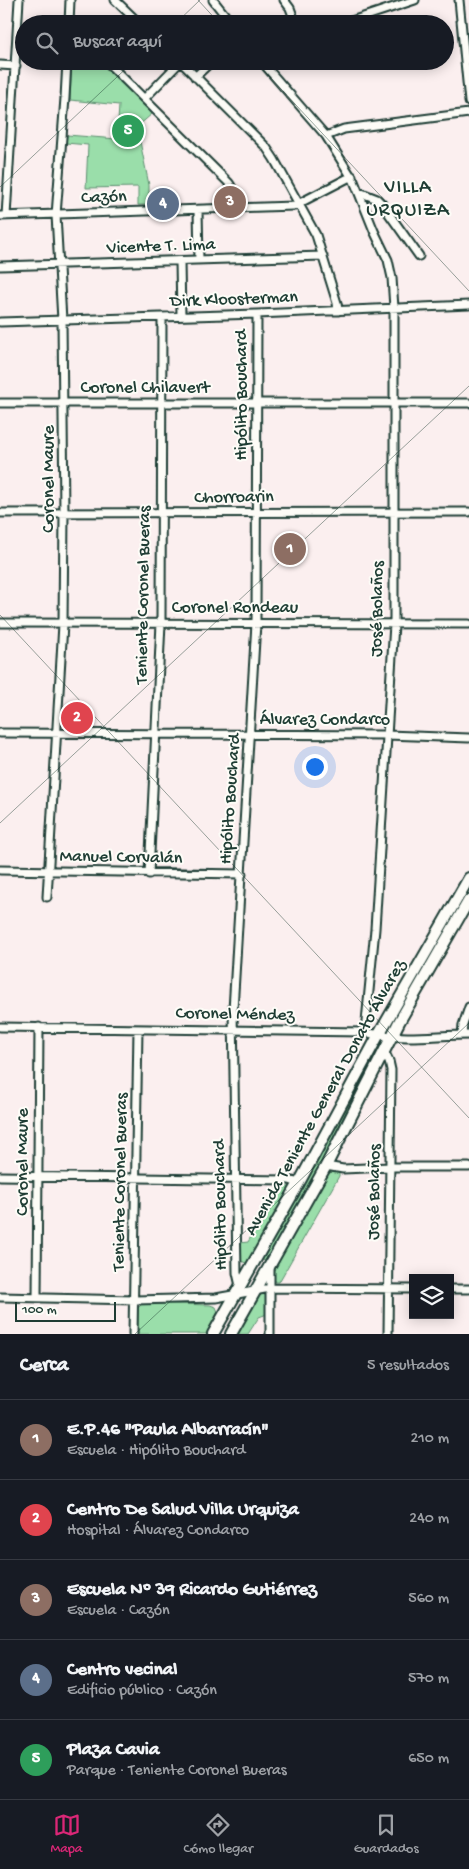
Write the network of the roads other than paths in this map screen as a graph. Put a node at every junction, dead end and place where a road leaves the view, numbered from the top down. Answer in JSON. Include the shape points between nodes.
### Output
{"nodes":[{"id":1,"x":19,"y":0,"type":"edge"},
{"id":2,"x":70,"y":0,"type":"edge"},
{"id":3,"x":115,"y":0,"type":"edge"},
{"id":4,"x":214,"y":0,"type":"edge"},
{"id":5,"x":284,"y":0,"type":"edge"},
{"id":6,"x":415,"y":0,"type":"edge"},
{"id":7,"x":459,"y":0,"type":"edge"},
{"id":8,"x":19,"y":15,"type":"edge"},
{"id":9,"x":69,"y":15,"type":"edge"},
{"id":10,"x":131,"y":15,"type":"edge"},
{"id":11,"x":225,"y":15,"type":"edge"},
{"id":12,"x":293,"y":15,"type":"edge"},
{"id":13,"x":369,"y":15,"type":"edge"},
{"id":14,"x":0,"y":66,"type":"edge"},
{"id":15,"x":15,"y":66,"type":"edge"},
{"id":16,"x":16,"y":70,"type":"edge"},
{"id":17,"x":67,"y":70,"type":"edge"},
{"id":18,"x":115,"y":70,"type":"edge"},
{"id":19,"x":172,"y":70,"type":"edge"},
{"id":20,"x":189,"y":70,"type":"edge"},
{"id":21,"x":203,"y":70,"type":"edge"},
{"id":22,"x":269,"y":70,"type":"edge"},
{"id":23,"x":196,"y":77,"type":"junction"},
{"id":24,"x":145,"y":98,"type":"junction"},
{"id":25,"x":469,"y":102,"type":"edge"},
{"id":26,"x":469,"y":113,"type":"edge"},
{"id":27,"x":326,"y":136,"type":"junction"},
{"id":28,"x":352,"y":176,"type":"junction"},
{"id":29,"x":359,"y":192,"type":"junction"},
{"id":30,"x":300,"y":205,"type":"junction"},
{"id":31,"x":241,"y":208,"type":"junction"},
{"id":32,"x":198,"y":210,"type":"junction"},
{"id":33,"x":56,"y":215,"type":"junction"},
{"id":34,"x":3,"y":216,"type":"edge"},
{"id":35,"x":323,"y":256,"type":"junction"},
{"id":36,"x":419,"y":256,"type":"dead end"},
{"id":37,"x":199,"y":260,"type":"junction"},
{"id":38,"x":180,"y":262,"type":"junction"},
{"id":39,"x":57,"y":265,"type":"junction"},
{"id":40,"x":0,"y":266,"type":"edge"},
{"id":41,"x":469,"y":305,"type":"edge"},
{"id":42,"x":394,"y":308,"type":"junction"},
{"id":43,"x":338,"y":311,"type":"junction"},
{"id":44,"x":257,"y":314,"type":"junction"},
{"id":45,"x":181,"y":316,"type":"junction"},
{"id":46,"x":162,"y":317,"type":"junction"},
{"id":47,"x":62,"y":320,"type":"junction"},
{"id":48,"x":0,"y":322,"type":"edge"},
{"id":49,"x":63,"y":403,"type":"junction"},
{"id":50,"x":162,"y":403,"type":"junction"},
{"id":51,"x":394,"y":403,"type":"junction"},
{"id":52,"x":469,"y":403,"type":"edge"},
{"id":53,"x":0,"y":404,"type":"edge"},
{"id":54,"x":256,"y":404,"type":"junction"},
{"id":55,"x":64,"y":512,"type":"junction"},
{"id":56,"x":257,"y":512,"type":"junction"},
{"id":57,"x":469,"y":512,"type":"edge"},
{"id":58,"x":0,"y":513,"type":"edge"},
{"id":59,"x":394,"y":513,"type":"junction"},
{"id":60,"x":161,"y":514,"type":"junction"},
{"id":61,"x":0,"y":623,"type":"edge"},
{"id":62,"x":161,"y":623,"type":"junction"},
{"id":63,"x":256,"y":623,"type":"junction"},
{"id":64,"x":63,"y":624,"type":"junction"},
{"id":65,"x":394,"y":624,"type":"junction"},
{"id":66,"x":469,"y":624,"type":"edge"},
{"id":67,"x":0,"y":733,"type":"edge"},
{"id":68,"x":57,"y":733,"type":"junction"},
{"id":69,"x":155,"y":733,"type":"junction"},
{"id":70,"x":250,"y":735,"type":"junction"},
{"id":71,"x":387,"y":735,"type":"junction"},
{"id":72,"x":469,"y":738,"type":"edge"},
{"id":73,"x":0,"y":870,"type":"edge"},
{"id":74,"x":48,"y":871,"type":"junction"},
{"id":75,"x":149,"y":874,"type":"junction"},
{"id":76,"x":242,"y":874,"type":"junction"},
{"id":77,"x":469,"y":878,"type":"edge"},
{"id":78,"x":47,"y":897,"type":"dead end"},
{"id":79,"x":469,"y":900,"type":"edge"},
{"id":80,"x":469,"y":1007,"type":"edge"},
{"id":81,"x":0,"y":1027,"type":"edge"},
{"id":82,"x":39,"y":1027,"type":"junction"},
{"id":83,"x":138,"y":1029,"type":"junction"},
{"id":84,"x":233,"y":1030,"type":"junction"},
{"id":85,"x":364,"y":1032,"type":"junction"},
{"id":86,"x":466,"y":1035,"type":"edge"},
{"id":87,"x":378,"y":1036,"type":"junction"},
{"id":88,"x":392,"y":1037,"type":"junction"},
{"id":89,"x":384,"y":1051,"type":"junction"},
{"id":90,"x":326,"y":1166,"type":"junction"},
{"id":91,"x":390,"y":1167,"type":"junction"},
{"id":92,"x":469,"y":1167,"type":"edge"},
{"id":93,"x":0,"y":1176,"type":"edge"},
{"id":94,"x":38,"y":1177,"type":"junction"},
{"id":95,"x":135,"y":1178,"type":"junction"},
{"id":96,"x":234,"y":1179,"type":"junction"},
{"id":97,"x":299,"y":1183,"type":"junction"},
{"id":98,"x":270,"y":1266,"type":"junction"},
{"id":99,"x":240,"y":1286,"type":"junction"},
{"id":100,"x":270,"y":1288,"type":"junction"},
{"id":101,"x":389,"y":1289,"type":"junction"},
{"id":102,"x":409,"y":1289,"type":"edge"},
{"id":103,"x":454,"y":1289,"type":"edge"},
{"id":104,"x":469,"y":1289,"type":"edge"},
{"id":105,"x":255,"y":1292,"type":"junction"},
{"id":106,"x":235,"y":1296,"type":"junction"},
{"id":107,"x":0,"y":1297,"type":"edge"},
{"id":108,"x":37,"y":1298,"type":"junction"},
{"id":109,"x":134,"y":1300,"type":"junction"},
{"id":110,"x":133,"y":1334,"type":"edge"},
{"id":111,"x":213,"y":1334,"type":"edge"},
{"id":112,"x":231,"y":1334,"type":"edge"},
{"id":113,"x":270,"y":1334,"type":"edge"},
{"id":114,"x":388,"y":1334,"type":"edge"}],
"edges":[{"from":1,"to":8,"type":"street"},
{"from":2,"to":9,"type":"street"},
{"from":3,"to":10,"type":"street"},
{"from":4,"to":11,"type":"street"},
{"from":5,"to":12,"type":"street"},
{"from":6,"to":13,"type":"street"},
{"from":7,"to":25,"type":"street"},
{"from":14,"to":15,"type":"street"},
{"from":16,"to":34,"type":"street"},
{"from":17,"to":33,"type":"street","name":"Coronel Maure"},
{"from":18,"to":24,"type":"street"},
{"from":19,"to":24,"type":"street"},
{"from":20,"to":23,"type":"street"},
{"from":21,"to":23,"type":"street"},
{"from":22,"to":27,"type":"street","name":"José Bolaños"},
{"from":23,"to":30,"type":"street","via":[[266,147]]},
{"from":24,"to":31,"type":"street","via":[[228,183]]},
{"from":26,"to":27,"type":"street","via":[[344,129]]},
{"from":27,"to":28,"type":"street","name":"José Bolaños"},
{"from":28,"to":29,"type":"street","name":"José Bolaños"},
{"from":28,"to":30,"type":"street","name":"Cazón"},
{"from":29,"to":36,"type":"street","via":[[382,204]]},
{"from":29,"to":42,"type":"street","name":"José Bolaños","via":[[388,260]]},
{"from":30,"to":31,"type":"street","name":"Cazón"},
{"from":30,"to":35,"type":"street"},
{"from":31,"to":32,"type":"street","name":"Cazón"},
{"from":32,"to":33,"type":"street","name":"Cazón"},
{"from":32,"to":37,"type":"street"},
{"from":33,"to":34,"type":"street","name":"Cazón"},
{"from":33,"to":39,"type":"street","name":"Coronel Maure"},
{"from":35,"to":37,"type":"street","name":"Vicente T. Lima"},
{"from":35,"to":43,"type":"street"},
{"from":37,"to":38,"type":"street","name":"Vicente T. Lima"},
{"from":38,"to":39,"type":"street","name":"Vicente T. Lima"},
{"from":38,"to":45,"type":"street"},
{"from":39,"to":40,"type":"street","name":"Vicente T. Lima"},
{"from":39,"to":47,"type":"street","name":"Coronel Maure"},
{"from":41,"to":42,"type":"street","name":"Dirk Kloosterman"},
{"from":42,"to":43,"type":"street","name":"Dirk Kloosterman"},
{"from":42,"to":51,"type":"street","name":"José Bolaños"},
{"from":43,"to":44,"type":"street","name":"Dirk Kloosterman"},
{"from":44,"to":45,"type":"street","name":"Dirk Kloosterman"},
{"from":44,"to":54,"type":"street","name":"Hipólito Bouchard"},
{"from":45,"to":46,"type":"street","name":"Dirk Kloosterman"},
{"from":46,"to":47,"type":"street","name":"Dirk Kloosterman"},
{"from":46,"to":50,"type":"street","name":"Teniente Coronel Bueras"},
{"from":47,"to":48,"type":"street","name":"Dirk Kloosterman"},
{"from":47,"to":49,"type":"street","name":"Coronel Maure"},
{"from":49,"to":50,"type":"street","name":"Coronel Chilavert"},
{"from":49,"to":53,"type":"street","name":"Coronel Chilavert"},
{"from":49,"to":55,"type":"street","name":"Coronel Maure"},
{"from":50,"to":54,"type":"street","name":"Coronel Chilavert"},
{"from":50,"to":60,"type":"street","name":"Teniente Coronel Bueras"},
{"from":51,"to":52,"type":"street","name":"Coronel Chilavert"},
{"from":51,"to":54,"type":"street","name":"Coronel Chilavert"},
{"from":51,"to":59,"type":"street","name":"José Bolaños"},
{"from":54,"to":56,"type":"street","name":"Hipólito Bouchard"},
{"from":55,"to":58,"type":"street","name":"Chorroarin"},
{"from":55,"to":60,"type":"street","name":"Chorroarin"},
{"from":55,"to":64,"type":"street","name":"Coronel Maure"},
{"from":56,"to":59,"type":"street","name":"Chorroarin"},
{"from":56,"to":60,"type":"street","name":"Chorroarin"},
{"from":56,"to":63,"type":"street","name":"Hipólito Bouchard"},
{"from":57,"to":59,"type":"street","name":"Chorroarin"},
{"from":59,"to":65,"type":"street","name":"José Bolaños"},
{"from":60,"to":62,"type":"street","name":"Teniente Coronel Bueras"},
{"from":61,"to":64,"type":"street","name":"Coronel Rondeau"},
{"from":62,"to":63,"type":"street","name":"Coronel Rondeau"},
{"from":62,"to":64,"type":"street","name":"Coronel Rondeau"},
{"from":62,"to":69,"type":"street","name":"Teniente Coronel Bueras"},
{"from":63,"to":65,"type":"street","name":"Coronel Rondeau"},
{"from":63,"to":70,"type":"street","name":"Hipólito Bouchard"},
{"from":64,"to":68,"type":"street","name":"Coronel Maure"},
{"from":65,"to":66,"type":"street","name":"Coronel Rondeau"},
{"from":65,"to":71,"type":"street","name":"José Bolaños"},
{"from":67,"to":68,"type":"street","name":"Álvarez Condarco"},
{"from":68,"to":69,"type":"street","name":"Álvarez Condarco"},
{"from":68,"to":74,"type":"street","name":"Coronel Maure"},
{"from":69,"to":70,"type":"street","name":"Álvarez Condarco"},
{"from":69,"to":75,"type":"street","name":"Teniente Coronel Bueras"},
{"from":70,"to":71,"type":"street","name":"Álvarez Condarco"},
{"from":70,"to":76,"type":"street","name":"Hipólito Bouchard"},
{"from":71,"to":72,"type":"street","name":"Álvarez Condarco"},
{"from":71,"to":85,"type":"street","name":"José Bolaños","via":[[375,929]]},
{"from":73,"to":74,"type":"street","name":"Manuel Corvalán"},
{"from":74,"to":75,"type":"street","name":"Manuel Corvalán"},
{"from":74,"to":78,"type":"street","name":"Coronel Maure"},
{"from":75,"to":76,"type":"street","name":"Manuel Corvalán"},
{"from":76,"to":84,"type":"street","name":"Hipólito Bouchard"},
{"from":77,"to":87,"type":"main road","name":"Avenida Teniente General Donato Álvarez"},
{"from":79,"to":88,"type":"main road","name":"Avenida Teniente General Donato Álvarez"},
{"from":80,"to":86,"type":"street","via":[[463,1025]]},
{"from":81,"to":82,"type":"street","name":"Coronel Méndez"},
{"from":82,"to":83,"type":"street","name":"Coronel Méndez"},
{"from":82,"to":94,"type":"street","name":"Coronel Maure"},
{"from":83,"to":84,"type":"street","name":"Coronel Méndez"},
{"from":83,"to":95,"type":"street","name":"Teniente Coronel Bueras"},
{"from":84,"to":85,"type":"street","name":"Coronel Méndez"},
{"from":84,"to":96,"type":"street","name":"Hipólito Bouchard"},
{"from":85,"to":87,"type":"street","name":"Coronel Méndez"},
{"from":86,"to":88,"type":"street","name":"Coronel Méndez"},
{"from":87,"to":88,"type":"street","name":"Coronel Méndez"},
{"from":87,"to":97,"type":"main road","name":"Avenida Teniente General Donato Álvarez"},
{"from":88,"to":89,"type":"main road","name":"Avenida Teniente General Donato Álvarez"},
{"from":89,"to":90,"type":"main road","name":"Avenida Teniente General Donato Álvarez"},
{"from":89,"to":91,"type":"street","name":"José Bolaños","via":[[390,1070]]},
{"from":90,"to":91,"type":"street","via":[[343,1169]]},
{"from":90,"to":98,"type":"main road","name":"Avenida Teniente General Donato Álvarez"},
{"from":91,"to":92,"type":"street"},
{"from":91,"to":101,"type":"street","name":"José Bolaños"},
{"from":93,"to":94,"type":"street"},
{"from":94,"to":95,"type":"street"},
{"from":94,"to":108,"type":"street","name":"Coronel Maure"},
{"from":95,"to":96,"type":"street"},
{"from":95,"to":109,"type":"street","name":"Teniente Coronel Bueras"},
{"from":96,"to":97,"type":"street"},
{"from":96,"to":99,"type":"street","name":"Hipólito Bouchard"},
{"from":97,"to":99,"type":"main road","name":"Avenida Teniente General Donato Álvarez"},
{"from":98,"to":100,"type":"street"},
{"from":98,"to":105,"type":"main road","name":"Avenida Teniente General Donato Álvarez"},
{"from":99,"to":106,"type":"main road","name":"Avenida Teniente General Donato Álvarez"},
{"from":100,"to":101,"type":"street"},
{"from":100,"to":105,"type":"street"},
{"from":100,"to":113,"type":"street"},
{"from":101,"to":102,"type":"street"},
{"from":101,"to":114,"type":"street","name":"José Bolaños"},
{"from":103,"to":104,"type":"street"},
{"from":105,"to":106,"type":"street"},
{"from":105,"to":112,"type":"main road","name":"Avenida Teniente General Donato Álvarez"},
{"from":106,"to":109,"type":"street"},
{"from":106,"to":111,"type":"main road","name":"Avenida Teniente General Donato Álvarez"},
{"from":107,"to":108,"type":"street"},
{"from":108,"to":109,"type":"street"},
{"from":109,"to":110,"type":"street","name":"Teniente Coronel Bueras"}]}
